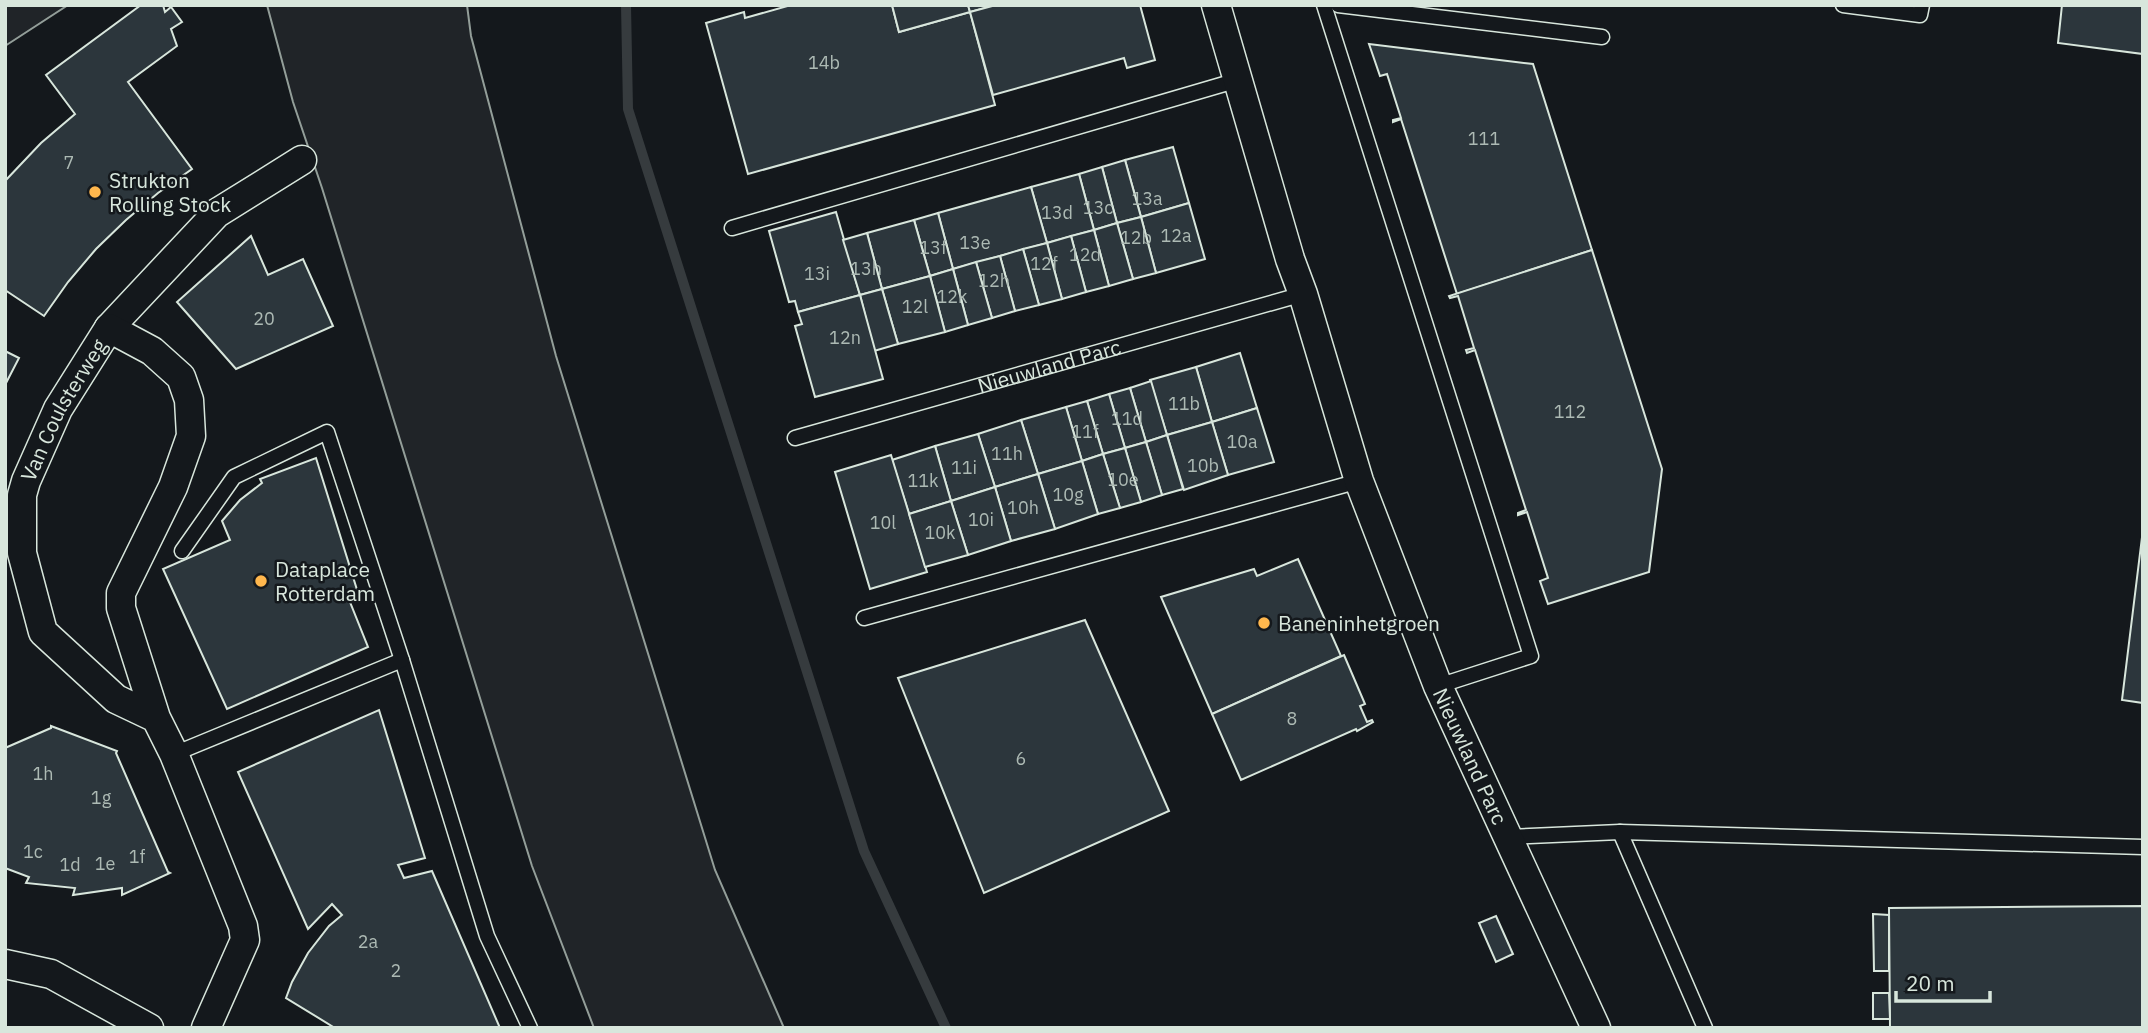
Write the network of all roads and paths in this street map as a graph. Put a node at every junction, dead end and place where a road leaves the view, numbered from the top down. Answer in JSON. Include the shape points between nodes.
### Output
{"nodes":[{"id":1,"x":1216,"y":5,"type":"edge"},
{"id":2,"x":1324,"y":5,"type":"edge"},
{"id":3,"x":1338,"y":5,"type":"edge"},
{"id":4,"x":1843,"y":5,"type":"edge"},
{"id":5,"x":1922,"y":5,"type":"edge"},
{"id":6,"x":1602,"y":37,"type":"dead end"},
{"id":7,"x":1238,"y":80,"type":"junction"},
{"id":8,"x":302,"y":160,"type":"dead end"},
{"id":9,"x":732,"y":228,"type":"dead end"},
{"id":10,"x":1303,"y":294,"type":"junction"},
{"id":11,"x":109,"y":328,"type":"junction"},
{"id":12,"x":795,"y":438,"type":"dead end"},
{"id":13,"x":1359,"y":481,"type":"junction"},
{"id":14,"x":182,"y":551,"type":"dead end"},
{"id":15,"x":863,"y":618,"type":"dead end"},
{"id":16,"x":402,"y":660,"type":"junction"},
{"id":17,"x":1438,"y":686,"type":"junction"},
{"id":18,"x":156,"y":718,"type":"junction"},
{"id":19,"x":174,"y":754,"type":"junction"},
{"id":20,"x":1620,"y":832,"type":"junction"},
{"id":21,"x":1509,"y":837,"type":"junction"},
{"id":22,"x":2143,"y":847,"type":"edge"},
{"id":23,"x":5,"y":964,"type":"edge"},
{"id":24,"x":149,"y":1028,"type":"edge"},
{"id":25,"x":206,"y":1028,"type":"edge"},
{"id":26,"x":530,"y":1028,"type":"edge"},
{"id":27,"x":1596,"y":1028,"type":"edge"},
{"id":28,"x":1705,"y":1028,"type":"edge"}],
"edges":[{"from":1,"to":7,"type":"street","name":"Nieuwland Parc"},
{"from":2,"to":17,"type":"lane","via":[[1531,656]]},
{"from":3,"to":6,"type":"lane"},
{"from":4,"to":5,"type":"lane","via":[[1920,15]]},
{"from":7,"to":9,"type":"lane"},
{"from":7,"to":10,"type":"street","name":"Nieuwland Parc"},
{"from":8,"to":11,"type":"street","via":[[218,213]]},
{"from":10,"to":12,"type":"lane","name":"Nieuwland Parc"},
{"from":10,"to":13,"type":"street","name":"Nieuwland Parc"},
{"from":11,"to":18,"type":"street","name":"Van Coulsterweg","via":[[152,351],[181,377],[189,401],[191,436],[173,487],[121,593],[121,608]]},
{"from":11,"to":18,"type":"street","name":"Van Coulsterweg","via":[[58,410],[26,481],[22,552],[43,632],[116,699]]},
{"from":13,"to":15,"type":"lane"},
{"from":13,"to":17,"type":"street","name":"Nieuwland Parc"},
{"from":14,"to":16,"type":"lane","via":[[234,477],[327,432]]},
{"from":16,"to":19,"type":"lane"},
{"from":16,"to":26,"type":"lane","via":[[487,936]]},
{"from":17,"to":21,"type":"street","name":"Nieuwland Parc"},
{"from":18,"to":19,"type":"street","name":"Van Coulsterweg"},
{"from":19,"to":25,"type":"street","name":"Van Coulsterweg","via":[[245,940]]},
{"from":20,"to":21,"type":"lane"},
{"from":20,"to":22,"type":"lane"},
{"from":20,"to":28,"type":"lane"},
{"from":21,"to":27,"type":"street","name":"Nieuwland Parc"},
{"from":23,"to":24,"type":"street","via":[[51,974]]}]}
